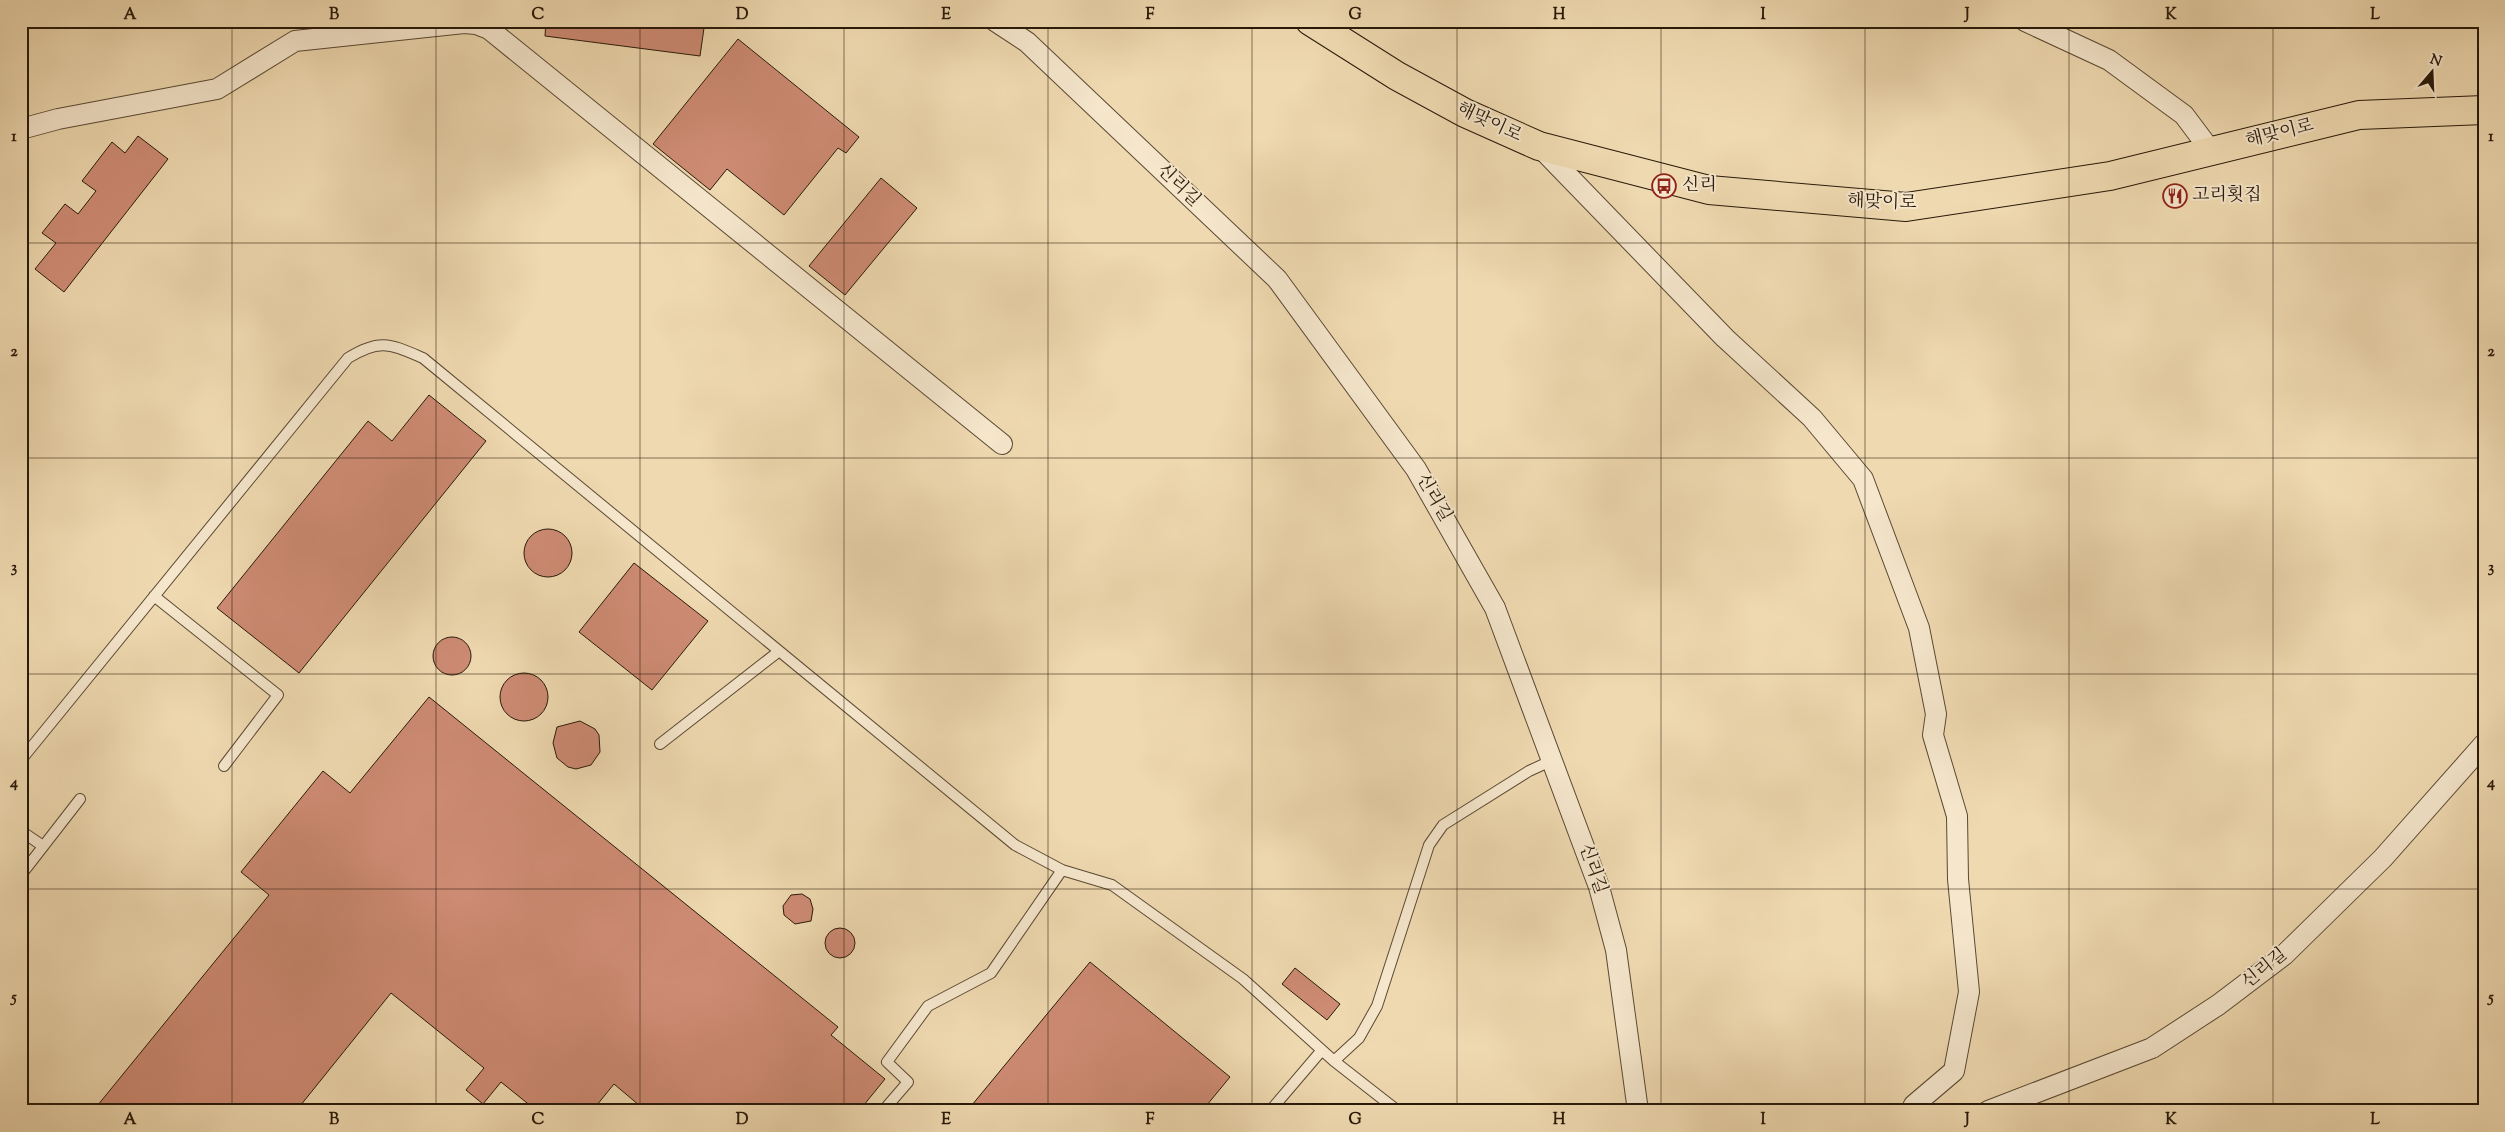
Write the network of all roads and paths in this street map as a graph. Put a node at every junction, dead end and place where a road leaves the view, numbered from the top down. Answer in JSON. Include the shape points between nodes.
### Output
{"nodes":[{"id":1,"x":995,"y":21,"type":"edge"},
{"id":2,"x":1310,"y":21,"type":"edge"},
{"id":3,"x":2025,"y":21,"type":"edge"},
{"id":4,"x":2484,"y":110,"type":"edge"},
{"id":5,"x":21,"y":129,"type":"edge"},
{"id":6,"x":1539,"y":146,"type":"junction"},
{"id":7,"x":2211,"y":151,"type":"junction"},
{"id":8,"x":1002,"y":444,"type":"dead end"},
{"id":9,"x":154,"y":596,"type":"junction"},
{"id":10,"x":778,"y":652,"type":"junction"},
{"id":11,"x":660,"y":744,"type":"dead end"},
{"id":12,"x":2484,"y":744,"type":"edge"},
{"id":13,"x":21,"y":760,"type":"edge"},
{"id":14,"x":1553,"y":760,"type":"junction"},
{"id":15,"x":224,"y":766,"type":"dead end"},
{"id":16,"x":80,"y":799,"type":"dead end"},
{"id":17,"x":21,"y":831,"type":"edge"},
{"id":18,"x":43,"y":846,"type":"junction"},
{"id":19,"x":1062,"y":870,"type":"junction"},
{"id":20,"x":21,"y":875,"type":"edge"},
{"id":21,"x":1322,"y":1050,"type":"junction"},
{"id":22,"x":1334,"y":1061,"type":"junction"},
{"id":23,"x":1992,"y":1110,"type":"edge"},
{"id":24,"x":883,"y":1111,"type":"edge"},
{"id":25,"x":1270,"y":1111,"type":"edge"},
{"id":26,"x":1398,"y":1111,"type":"edge"},
{"id":27,"x":1638,"y":1111,"type":"edge"},
{"id":28,"x":1911,"y":1111,"type":"edge"}],
"edges":[{"from":1,"to":14,"type":"street","name":"신리길","via":[[1027,42],[1277,279],[1416,469],[1495,608]]},
{"from":2,"to":6,"type":"main road","name":"해맞이로","via":[[1396,76]]},
{"from":3,"to":7,"type":"street","via":[[2109,60],[2184,115]]},
{"from":4,"to":7,"type":"main road","name":"해맞이로","via":[[2359,115]]},
{"from":5,"to":8,"type":"street","via":[[217,89],[295,41],[476,24],[489,29]]},
{"from":6,"to":7,"type":"main road","name":"해맞이로","via":[[1709,190],[1906,207],[2110,176]]},
{"from":6,"to":28,"type":"street","via":[[1725,338],[1812,418],[1863,479],[1919,628],[1936,714],[1933,735],[1957,816],[1958,879],[1968,992],[1954,1071]]},
{"from":9,"to":10,"type":"lane","via":[[348,358],[367,346],[390,345],[423,358]]},
{"from":9,"to":13,"type":"lane"},
{"from":9,"to":15,"type":"lane","via":[[278,694]]},
{"from":10,"to":11,"type":"lane"},
{"from":10,"to":19,"type":"lane","via":[[1015,845]]},
{"from":12,"to":23,"type":"street","name":"신리길","via":[[2383,858],[2284,955],[2218,1005],[2152,1048]]},
{"from":14,"to":22,"type":"lane","via":[[1529,771],[1443,825],[1429,845],[1377,1006],[1359,1038]]},
{"from":14,"to":27,"type":"street","name":"신리길","via":[[1598,887],[1616,950]]},
{"from":16,"to":18,"type":"lane"},
{"from":17,"to":18,"type":"lane"},
{"from":18,"to":20,"type":"lane"},
{"from":19,"to":21,"type":"lane","via":[[1112,885],[1243,979]]},
{"from":19,"to":24,"type":"lane","via":[[991,973],[928,1006],[887,1062],[908,1082]]},
{"from":21,"to":22,"type":"lane"},
{"from":21,"to":25,"type":"lane"},
{"from":22,"to":26,"type":"lane"}]}
